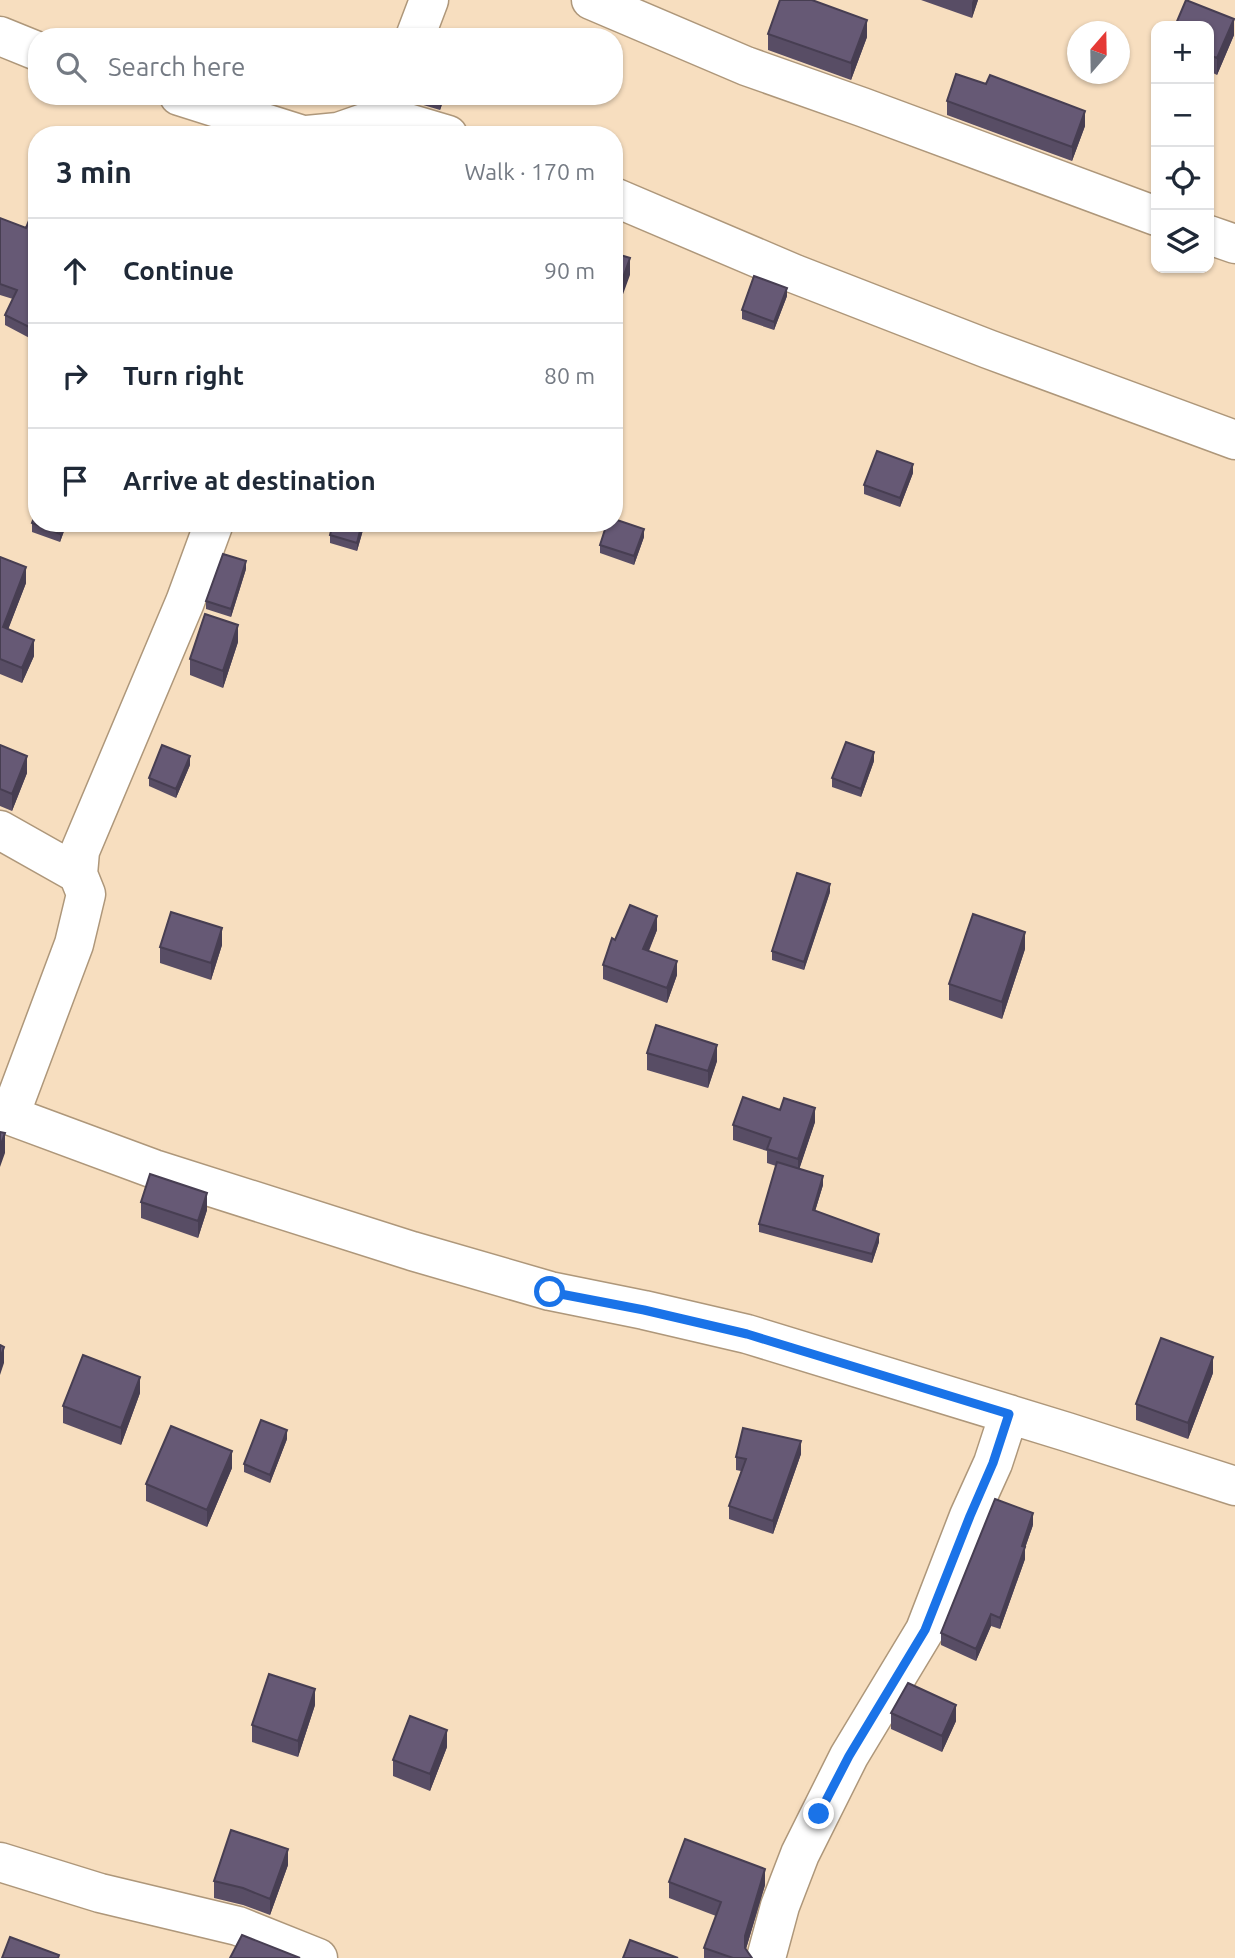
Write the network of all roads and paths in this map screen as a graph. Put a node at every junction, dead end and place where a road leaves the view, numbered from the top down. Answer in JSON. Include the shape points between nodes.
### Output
{"nodes":[{"id":1,"x":429,"y":0,"type":"edge"},
{"id":2,"x":590,"y":0,"type":"edge"},
{"id":3,"x":418,"y":28,"type":"edge"},
{"id":4,"x":0,"y":37,"type":"edge"},
{"id":5,"x":28,"y":48,"type":"edge"},
{"id":6,"x":213,"y":105,"type":"edge"},
{"id":7,"x":387,"y":106,"type":"edge"},
{"id":8,"x":291,"y":126,"type":"edge"},
{"id":9,"x":340,"y":126,"type":"edge"},
{"id":10,"x":429,"y":126,"type":"edge"},
{"id":11,"x":623,"y":201,"type":"edge"},
{"id":12,"x":1151,"y":214,"type":"edge"},
{"id":13,"x":1214,"y":237,"type":"edge"},
{"id":14,"x":1235,"y":244,"type":"edge"},
{"id":15,"x":1235,"y":440,"type":"edge"},
{"id":16,"x":211,"y":532,"type":"edge"},
{"id":17,"x":0,"y":830,"type":"edge"},
{"id":18,"x":78,"y":874,"type":"junction"},
{"id":19,"x":5,"y":1114,"type":"edge"},
{"id":20,"x":1009,"y":1414,"type":"junction"},
{"id":21,"x":1235,"y":1486,"type":"edge"},
{"id":22,"x":0,"y":1861,"type":"edge"},
{"id":23,"x":318,"y":1958,"type":"edge"},
{"id":24,"x":766,"y":1958,"type":"edge"}],
"edges":[{"from":1,"to":3,"type":"street"},
{"from":2,"to":12,"type":"street","via":[[746,66]]},
{"from":4,"to":5,"type":"street"},
{"from":6,"to":8,"type":"street"},
{"from":7,"to":9,"type":"street"},
{"from":7,"to":10,"type":"street"},
{"from":11,"to":15,"type":"street","via":[[795,274]]},
{"from":13,"to":14,"type":"street"},
{"from":16,"to":18,"type":"street","via":[[80,852]]},
{"from":17,"to":18,"type":"street"},
{"from":18,"to":19,"type":"street","via":[[86,894],[74,944]]},
{"from":19,"to":20,"type":"street","via":[[154,1168],[412,1251],[550,1292],[747,1334]]},
{"from":20,"to":21,"type":"street"},
{"from":20,"to":24,"type":"street","via":[[925,1630],[849,1756],[800,1854]]},
{"from":22,"to":23,"type":"street","via":[[100,1893],[238,1926]]}]}
